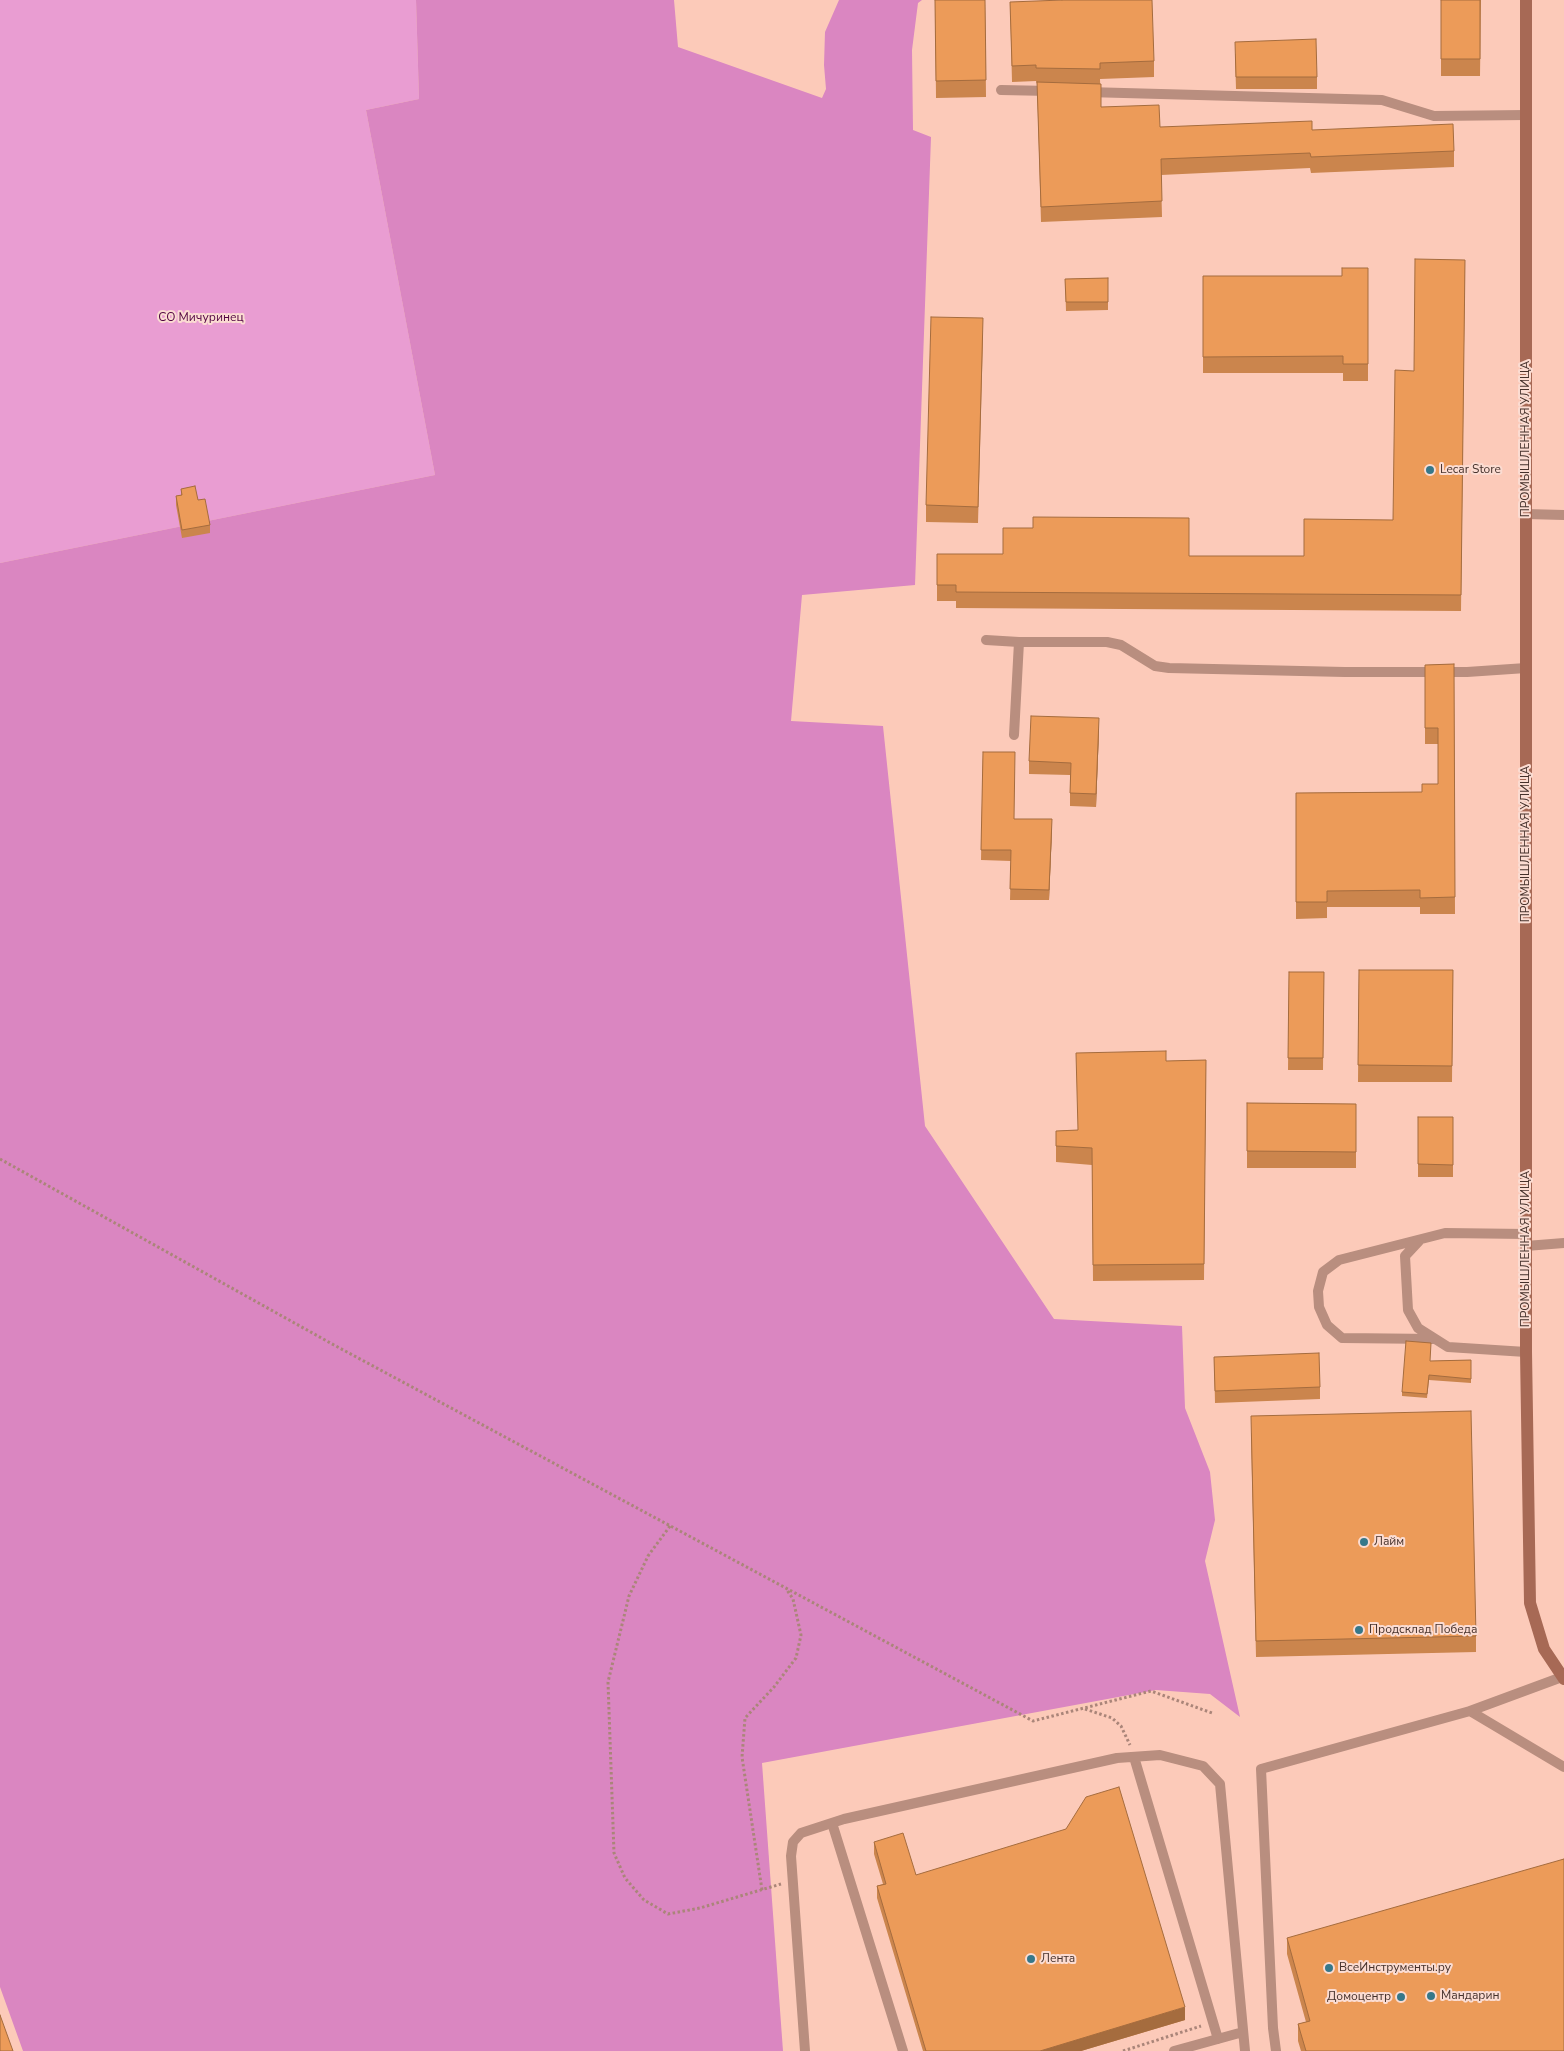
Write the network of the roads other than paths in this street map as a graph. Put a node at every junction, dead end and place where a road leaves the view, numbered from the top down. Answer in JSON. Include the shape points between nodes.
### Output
{"nodes":[{"id":1,"x":1526,"y":0,"type":"edge"},
{"id":2,"x":1001,"y":90,"type":"dead end"},
{"id":3,"x":1060,"y":91,"type":"edge"},
{"id":4,"x":1079,"y":92,"type":"edge"},
{"id":5,"x":1526,"y":115,"type":"junction"},
{"id":6,"x":1526,"y":514,"type":"junction"},
{"id":7,"x":1564,"y":514,"type":"edge"},
{"id":8,"x":986,"y":640,"type":"dead end"},
{"id":9,"x":1019,"y":642,"type":"junction"},
{"id":10,"x":1526,"y":668,"type":"junction"},
{"id":11,"x":1014,"y":735,"type":"dead end"},
{"id":12,"x":1420,"y":1240,"type":"junction"},
{"id":13,"x":1526,"y":1240,"type":"junction"},
{"id":14,"x":1564,"y":1243,"type":"edge"},
{"id":15,"x":1435,"y":1339,"type":"junction"},
{"id":16,"x":1526,"y":1352,"type":"junction"},
{"id":17,"x":1563,"y":1678,"type":"edge"},
{"id":18,"x":1470,"y":1711,"type":"junction"},
{"id":19,"x":1134,"y":1757,"type":"junction"},
{"id":20,"x":1564,"y":1767,"type":"edge"},
{"id":21,"x":832,"y":1823,"type":"junction"},
{"id":22,"x":1243,"y":2032,"type":"junction"},
{"id":23,"x":1218,"y":2039,"type":"junction"},
{"id":24,"x":805,"y":2051,"type":"edge"},
{"id":25,"x":903,"y":2051,"type":"edge"},
{"id":26,"x":1174,"y":2051,"type":"edge"},
{"id":27,"x":1245,"y":2051,"type":"edge"},
{"id":28,"x":1276,"y":2051,"type":"edge"}],
"edges":[{"from":1,"to":5,"type":"main road","name":"ПРОМЫШЛЕННАЯ УЛИЦА"},
{"from":2,"to":3,"type":"lane"},
{"from":4,"to":5,"type":"lane","via":[[1382,100],[1434,116]]},
{"from":5,"to":6,"type":"main road","name":"ПРОМЫШЛЕННАЯ УЛИЦА"},
{"from":6,"to":7,"type":"lane"},
{"from":6,"to":10,"type":"main road","name":"ПРОМЫШЛЕННАЯ УЛИЦА"},
{"from":8,"to":9,"type":"lane"},
{"from":9,"to":10,"type":"lane","via":[[1106,642],[1121,645],[1155,666],[1169,668],[1345,672],[1467,672]]},
{"from":9,"to":11,"type":"lane"},
{"from":10,"to":13,"type":"main road","name":"ПРОМЫШЛЕННАЯ УЛИЦА"},
{"from":12,"to":13,"type":"lane","via":[[1445,1232]]},
{"from":12,"to":15,"type":"lane","via":[[1405,1256],[1408,1310],[1418,1328]]},
{"from":12,"to":15,"type":"lane","via":[[1339,1260],[1323,1272],[1318,1291],[1319,1307],[1327,1325],[1342,1338]]},
{"from":13,"to":14,"type":"lane"},
{"from":13,"to":16,"type":"main road","name":"ПРОМЫШЛЕННАЯ УЛИЦА"},
{"from":15,"to":16,"type":"lane","via":[[1448,1347]]},
{"from":16,"to":17,"type":"main road","name":"ПРОМЫШЛЕННАЯ УЛИЦА","via":[[1530,1602],[1544,1649]]},
{"from":17,"to":18,"type":"lane"},
{"from":18,"to":20,"type":"lane"},
{"from":18,"to":28,"type":"lane","via":[[1261,1769]]},
{"from":19,"to":21,"type":"lane","via":[[1107,1760]]},
{"from":19,"to":22,"type":"lane","via":[[1160,1755],[1203,1766],[1220,1784]]},
{"from":19,"to":23,"type":"lane"},
{"from":21,"to":24,"type":"lane","via":[[801,1833],[793,1842],[791,1856]]},
{"from":21,"to":25,"type":"lane"},
{"from":22,"to":23,"type":"lane"},
{"from":22,"to":27,"type":"lane"},
{"from":23,"to":26,"type":"lane"}]}
